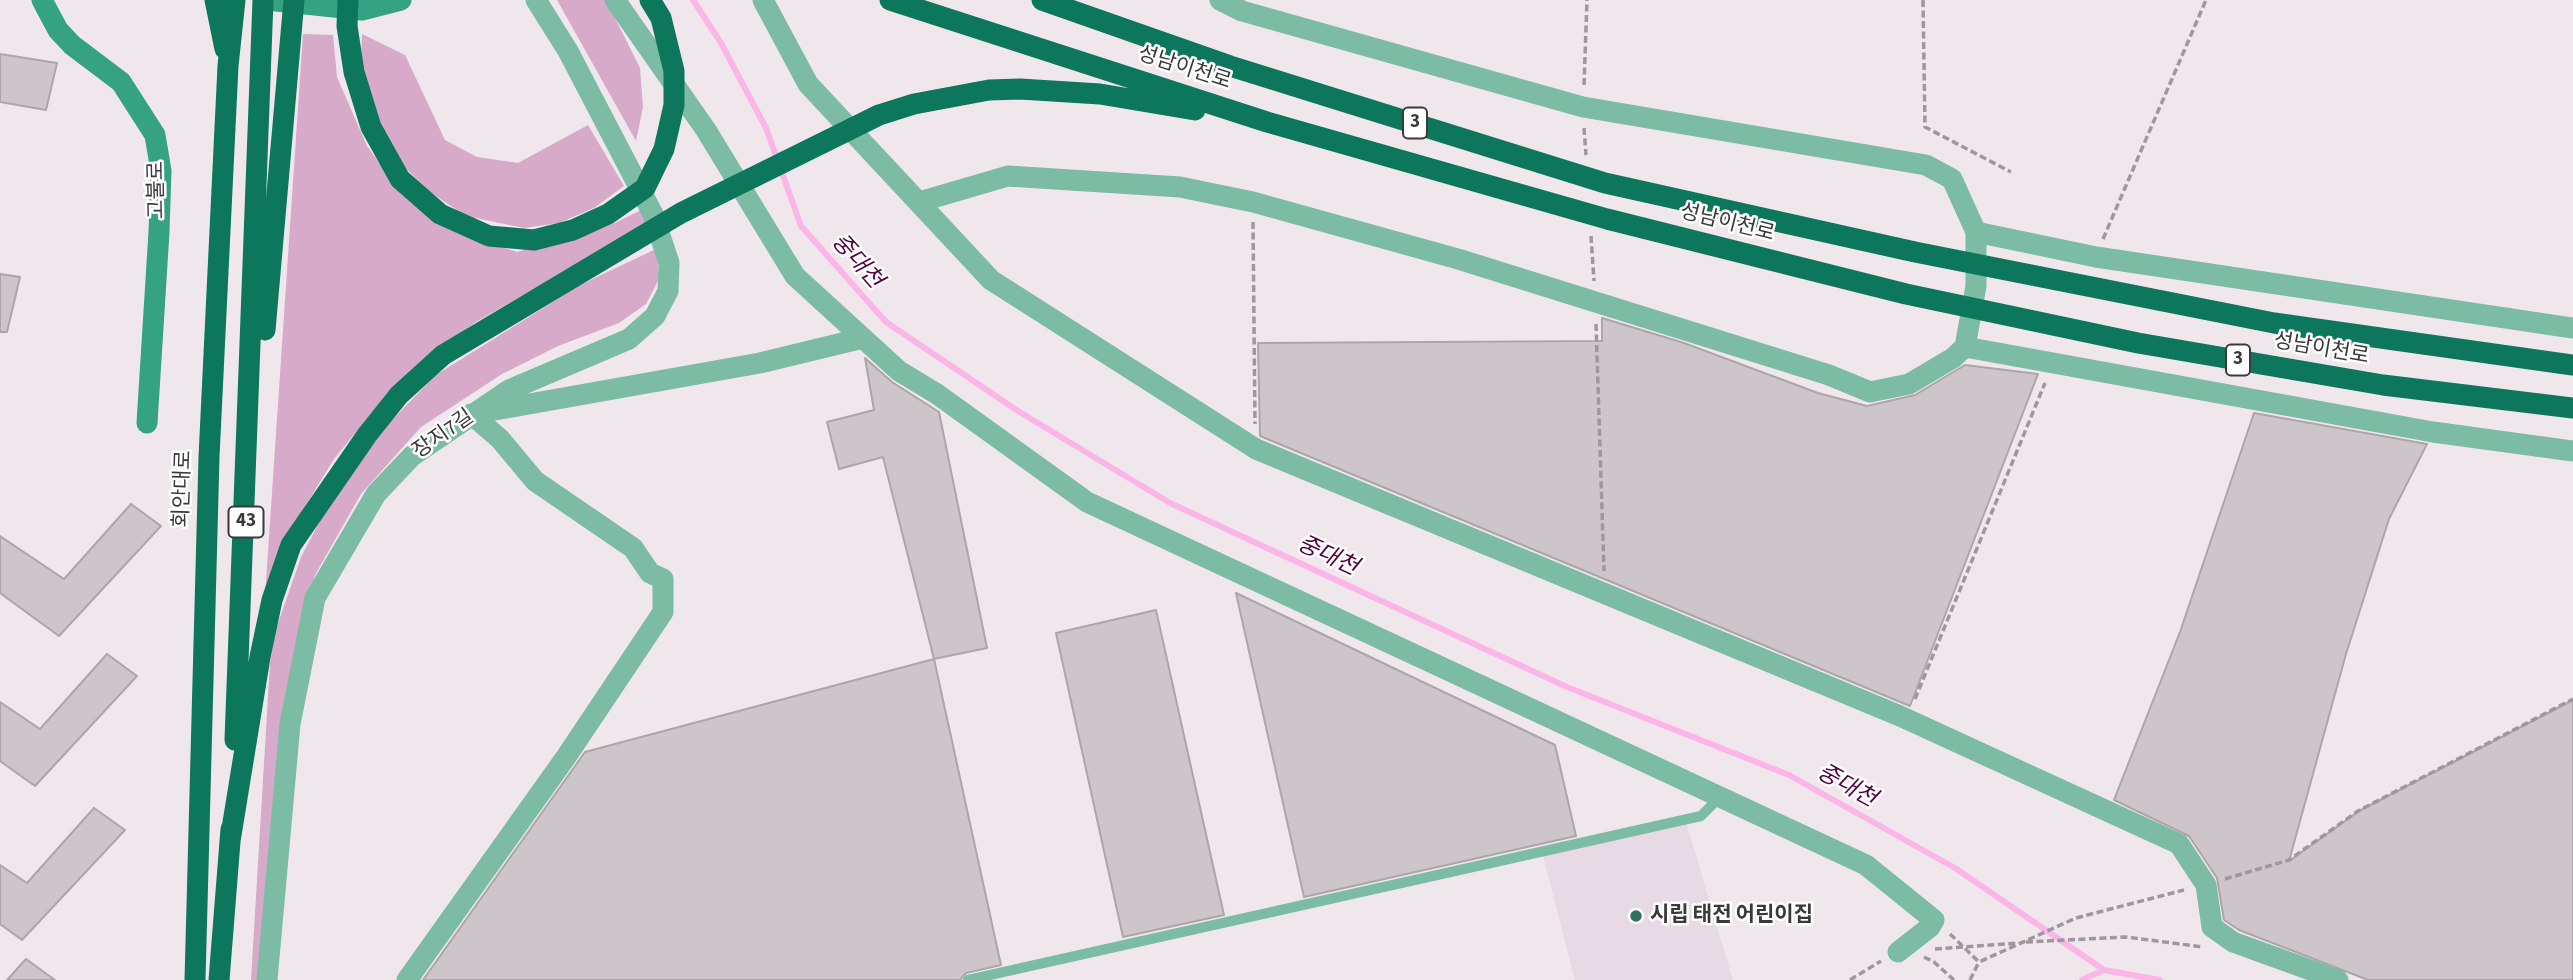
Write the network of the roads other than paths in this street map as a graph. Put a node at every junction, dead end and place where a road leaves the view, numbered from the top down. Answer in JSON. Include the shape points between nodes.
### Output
{"nodes":[{"id":1,"x":42,"y":0,"type":"edge"},
{"id":2,"x":215,"y":0,"type":"edge"},
{"id":3,"x":222,"y":0,"type":"edge"},
{"id":4,"x":235,"y":0,"type":"edge"},
{"id":5,"x":265,"y":0,"type":"edge"},
{"id":6,"x":294,"y":0,"type":"edge"},
{"id":7,"x":348,"y":0,"type":"edge"},
{"id":8,"x":401,"y":0,"type":"edge"},
{"id":9,"x":536,"y":0,"type":"edge"},
{"id":10,"x":615,"y":0,"type":"edge"},
{"id":11,"x":650,"y":0,"type":"edge"},
{"id":12,"x":763,"y":0,"type":"edge"},
{"id":13,"x":890,"y":0,"type":"edge"},
{"id":14,"x":1042,"y":0,"type":"edge"},
{"id":15,"x":1220,"y":0,"type":"edge"},
{"id":16,"x":228,"y":66,"type":"junction"},
{"id":17,"x":1267,"y":122,"type":"junction"},
{"id":18,"x":919,"y":202,"type":"junction"},
{"id":19,"x":1976,"y":232,"type":"junction"},
{"id":20,"x":2573,"y":328,"type":"edge"},
{"id":21,"x":863,"y":338,"type":"junction"},
{"id":22,"x":1965,"y":347,"type":"junction"},
{"id":23,"x":2573,"y":365,"type":"edge"},
{"id":24,"x":2573,"y":408,"type":"edge"},
{"id":25,"x":471,"y":414,"type":"junction"},
{"id":26,"x":147,"y":424,"type":"dead end"},
{"id":27,"x":2573,"y":451,"type":"edge"},
{"id":28,"x":243,"y":586,"type":"junction"},
{"id":29,"x":1720,"y":797,"type":"junction"},
{"id":30,"x":230,"y":841,"type":"junction"},
{"id":31,"x":1898,"y":952,"type":"road end"},
{"id":32,"x":195,"y":980,"type":"edge"},
{"id":33,"x":219,"y":980,"type":"edge"},
{"id":34,"x":267,"y":980,"type":"edge"},
{"id":35,"x":407,"y":980,"type":"edge"},
{"id":36,"x":968,"y":980,"type":"edge"},
{"id":37,"x":2338,"y":980,"type":"edge"}],
"edges":[{"from":1,"to":26,"type":"street","name":"고불로","via":[[72,45],[121,82],[155,135],[161,183]]},
{"from":2,"to":16,"type":"highway"},
{"from":3,"to":16,"type":"highway"},
{"from":4,"to":16,"type":"highway","name":"회안대로","number":"43"},
{"from":5,"to":8,"type":"street","via":[[362,10]]},
{"from":5,"to":28,"type":"highway","number":"43"},
{"from":6,"to":28,"type":"highway"},
{"from":7,"to":11,"type":"highway","via":[[354,72],[371,127],[400,179],[440,215],[489,236],[534,240],[608,214],[645,188],[664,149],[674,105],[674,71],[661,18]]},
{"from":9,"to":25,"type":"street","name":"장지7길","via":[[568,51],[653,214],[669,263],[668,291],[655,316],[629,339],[509,390]]},
{"from":10,"to":21,"type":"street","via":[[706,130],[795,276]]},
{"from":12,"to":18,"type":"street","via":[[808,84]]},
{"from":13,"to":17,"type":"highway","name":"성남이천로","number":"3"},
{"from":14,"to":23,"type":"highway","name":"성남이천로","number":"3","via":[[1230,66],[1605,183],[1915,252],[2274,323]]},
{"from":15,"to":19,"type":"street","via":[[1242,11],[1583,107],[1926,165],[1952,179]]},
{"from":16,"to":32,"type":"highway","name":"회안대로","number":"43","via":[[209,471]]},
{"from":17,"to":24,"type":"highway","name":"성남이천로","number":"3","via":[[1607,219],[1906,294],[2138,343],[2355,381]]},
{"from":17,"to":30,"type":"highway","via":[[1100,94],[1020,89],[955,95],[879,116],[681,213],[443,355],[399,395],[290,545],[265,634]]},
{"from":18,"to":22,"type":"street","via":[[1008,176],[1180,187],[1253,202],[1458,258],[1870,392],[1909,384]]},
{"from":18,"to":37,"type":"street","via":[[991,280],[1255,449],[1907,719],[2179,844],[2206,885],[2212,927],[2233,942]]},
{"from":19,"to":20,"type":"street","via":[[2096,257]]},
{"from":19,"to":22,"type":"street","via":[[1976,285]]},
{"from":21,"to":25,"type":"street","via":[[760,363]]},
{"from":21,"to":29,"type":"street","via":[[899,370],[1087,502]]},
{"from":22,"to":27,"type":"street","via":[[2433,432]]},
{"from":25,"to":34,"type":"street","name":"장지7길","via":[[412,456],[376,495],[315,598],[290,724]]},
{"from":25,"to":35,"type":"street","via":[[500,439],[535,481],[633,548],[650,573],[663,579],[663,612]]},
{"from":28,"to":30,"type":"highway","number":"43"},
{"from":29,"to":31,"type":"street","via":[[1866,865],[1934,920]]},
{"from":29,"to":36,"type":"lane","via":[[1702,816]]},
{"from":30,"to":33,"type":"highway","number":"43"}]}
